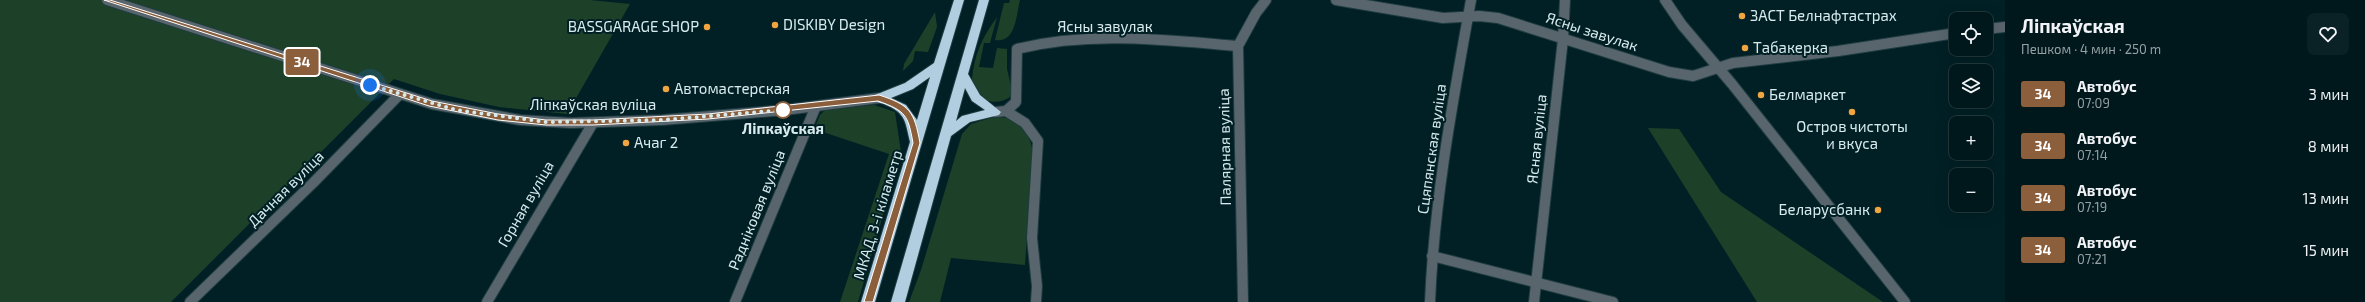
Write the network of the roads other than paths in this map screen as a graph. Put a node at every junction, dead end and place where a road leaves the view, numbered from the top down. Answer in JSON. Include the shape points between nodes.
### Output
{"nodes":[{"id":1,"x":107,"y":0,"type":"edge"},
{"id":2,"x":958,"y":0,"type":"edge"},
{"id":3,"x":984,"y":0,"type":"edge"},
{"id":4,"x":1266,"y":0,"type":"edge"},
{"id":5,"x":1336,"y":0,"type":"edge"},
{"id":6,"x":1471,"y":0,"type":"edge"},
{"id":7,"x":1565,"y":0,"type":"edge"},
{"id":8,"x":1665,"y":0,"type":"edge"},
{"id":9,"x":1467,"y":17,"type":"junction"},
{"id":10,"x":2005,"y":27,"type":"edge"},
{"id":11,"x":1993,"y":28,"type":"edge"},
{"id":12,"x":1949,"y":35,"type":"edge"},
{"id":13,"x":1563,"y":39,"type":"junction"},
{"id":14,"x":1238,"y":46,"type":"junction"},
{"id":15,"x":940,"y":65,"type":"junction"},
{"id":16,"x":1719,"y":69,"type":"junction"},
{"id":17,"x":962,"y":73,"type":"junction"},
{"id":18,"x":400,"y":94,"type":"junction"},
{"id":19,"x":879,"y":98,"type":"junction"},
{"id":20,"x":816,"y":106,"type":"junction"},
{"id":21,"x":1000,"y":111,"type":"junction"},
{"id":22,"x":593,"y":123,"type":"junction"},
{"id":23,"x":944,"y":136,"type":"junction"},
{"id":24,"x":917,"y":143,"type":"junction"},
{"id":25,"x":1432,"y":256,"type":"junction"},
{"id":26,"x":1536,"y":281,"type":"junction"},
{"id":27,"x":190,"y":302,"type":"edge"},
{"id":28,"x":487,"y":302,"type":"edge"},
{"id":29,"x":735,"y":302,"type":"edge"},
{"id":30,"x":868,"y":302,"type":"edge"},
{"id":31,"x":898,"y":302,"type":"edge"},
{"id":32,"x":1036,"y":302,"type":"edge"},
{"id":33,"x":1243,"y":302,"type":"edge"},
{"id":34,"x":1430,"y":302,"type":"edge"},
{"id":35,"x":1534,"y":302,"type":"edge"},
{"id":36,"x":1613,"y":302,"type":"edge"},
{"id":37,"x":1905,"y":302,"type":"edge"}],
"edges":[{"from":1,"to":18,"type":"street","name":"Ліпкаўская вуліца"},
{"from":2,"to":15,"type":"highway","name":"МКАД, 3-і кіламетр"},
{"from":3,"to":17,"type":"highway"},
{"from":4,"to":14,"type":"street","name":"Палярная вуліца"},
{"from":5,"to":9,"type":"street","name":"Ясны завулак","via":[[1443,18]]},
{"from":6,"to":9,"type":"street","name":"Сцяпянская вуліца"},
{"from":7,"to":13,"type":"street","name":"Ясная вуліца"},
{"from":8,"to":16,"type":"street","via":[[1682,25]]},
{"from":9,"to":13,"type":"street","name":"Ясны завулак","via":[[1498,18]]},
{"from":9,"to":25,"type":"street","name":"Сцяпянская вуліца"},
{"from":10,"to":11,"type":"street"},
{"from":12,"to":16,"type":"street","name":"Ясны завулак","via":[[1733,63]]},
{"from":13,"to":16,"type":"street","name":"Ясны завулак","via":[[1683,75],[1693,76]]},
{"from":13,"to":26,"type":"street","name":"Ясная вуліца"},
{"from":14,"to":21,"type":"street","name":"Ясны завулак","via":[[1094,38],[1040,42],[1017,49],[1014,62],[1017,97],[1012,107]]},
{"from":14,"to":33,"type":"street","name":"Палярная вуліца"},
{"from":15,"to":19,"type":"highway","via":[[909,86]]},
{"from":15,"to":24,"type":"highway","name":"МКАД, 3-і кіламетр"},
{"from":16,"to":37,"type":"street"},
{"from":17,"to":21,"type":"highway","via":[[976,98]]},
{"from":17,"to":23,"type":"highway"},
{"from":18,"to":22,"type":"street","name":"Ліпкаўская вуліца","via":[[432,104],[498,117]]},
{"from":18,"to":27,"type":"street","name":"Дачная вуліца","via":[[308,189]]},
{"from":19,"to":20,"type":"street","name":"Ліпкаўская вуліца"},
{"from":19,"to":24,"type":"highway","via":[[908,112]]},
{"from":20,"to":22,"type":"street","name":"Ліпкаўская вуліца","via":[[662,120]]},
{"from":20,"to":29,"type":"street","name":"Радніковая вуліца"},
{"from":21,"to":23,"type":"highway","via":[[966,119]]},
{"from":21,"to":32,"type":"street","via":[[1027,123],[1038,141],[1032,238]]},
{"from":22,"to":28,"type":"street","name":"Горная вуліца"},
{"from":23,"to":31,"type":"highway"},
{"from":24,"to":30,"type":"highway","name":"МКАД, 3-і кіламетр"},
{"from":25,"to":26,"type":"street"},
{"from":25,"to":34,"type":"street","name":"Сцяпянская вуліца"},
{"from":26,"to":35,"type":"street","name":"Ясная вуліца"},
{"from":26,"to":36,"type":"street"}]}
